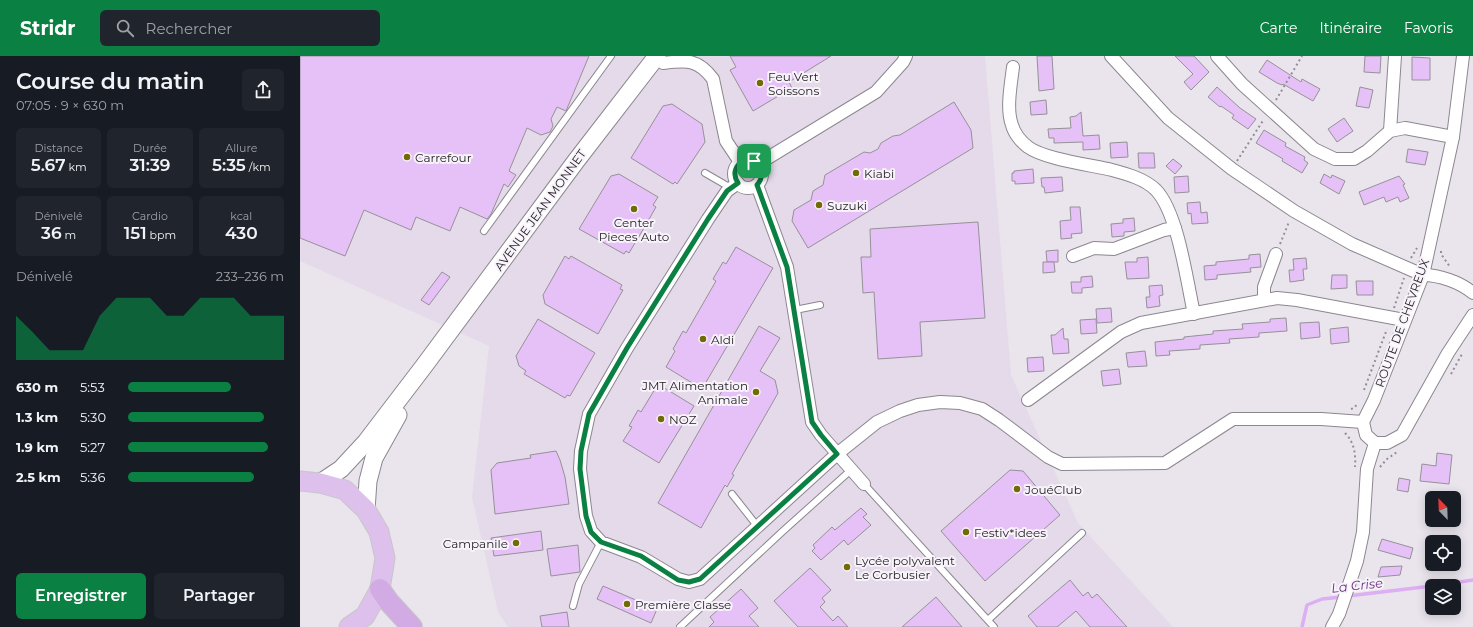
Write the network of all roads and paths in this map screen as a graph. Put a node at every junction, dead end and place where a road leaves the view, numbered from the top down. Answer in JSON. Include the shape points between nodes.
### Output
{"nodes":[{"id":1,"x":611,"y":56,"type":"edge"},
{"id":2,"x":906,"y":56,"type":"edge"},
{"id":3,"x":1217,"y":56,"type":"edge"},
{"id":4,"x":1395,"y":56,"type":"edge"},
{"id":5,"x":1463,"y":56,"type":"edge"},
{"id":6,"x":663,"y":58,"type":"edge"},
{"id":7,"x":1114,"y":58,"type":"edge"},
{"id":8,"x":1013,"y":67,"type":"dead end"},
{"id":9,"x":1390,"y":131,"type":"junction"},
{"id":10,"x":1453,"y":138,"type":"junction"},
{"id":11,"x":740,"y":162,"type":"junction"},
{"id":12,"x":758,"y":164,"type":"junction"},
{"id":13,"x":705,"y":173,"type":"dead end"},
{"id":14,"x":734,"y":185,"type":"junction"},
{"id":15,"x":757,"y":185,"type":"junction"},
{"id":16,"x":1294,"y":211,"type":"junction"},
{"id":17,"x":1175,"y":228,"type":"junction"},
{"id":18,"x":484,"y":231,"type":"dead end"},
{"id":19,"x":1430,"y":242,"type":"junction"},
{"id":20,"x":1276,"y":254,"type":"joint"},
{"id":21,"x":1073,"y":256,"type":"dead end"},
{"id":22,"x":1455,"y":270,"type":"dead end"},
{"id":23,"x":1423,"y":275,"type":"junction"},
{"id":24,"x":1473,"y":293,"type":"edge"},
{"id":25,"x":1264,"y":300,"type":"junction"},
{"id":26,"x":820,"y":305,"type":"dead end"},
{"id":27,"x":795,"y":310,"type":"junction"},
{"id":28,"x":1194,"y":314,"type":"junction"},
{"id":29,"x":1473,"y":315,"type":"edge"},
{"id":30,"x":1404,"y":320,"type":"junction"},
{"id":31,"x":1465,"y":350,"type":"dead end"},
{"id":32,"x":424,"y":366,"type":"junction"},
{"id":33,"x":1450,"y":376,"type":"dead end"},
{"id":34,"x":1028,"y":400,"type":"dead end"},
{"id":35,"x":1363,"y":422,"type":"junction"},
{"id":36,"x":1375,"y":443,"type":"junction"},
{"id":37,"x":1402,"y":449,"type":"dead end"},
{"id":38,"x":837,"y":454,"type":"junction"},
{"id":39,"x":1380,"y":468,"type":"dead end"},
{"id":40,"x":851,"y":470,"type":"junction"},
{"id":41,"x":300,"y":481,"type":"edge"},
{"id":42,"x":320,"y":483,"type":"junction"},
{"id":43,"x":864,"y":484,"type":"joint"},
{"id":44,"x":732,"y":494,"type":"dead end"},
{"id":45,"x":366,"y":510,"type":"junction"},
{"id":46,"x":758,"y":527,"type":"junction"},
{"id":47,"x":1082,"y":533,"type":"dead end"},
{"id":48,"x":601,"y":542,"type":"junction"},
{"id":49,"x":380,"y":589,"type":"junction"},
{"id":50,"x":573,"y":606,"type":"dead end"},
{"id":51,"x":988,"y":620,"type":"junction"},
{"id":52,"x":349,"y":627,"type":"edge"},
{"id":53,"x":412,"y":627,"type":"edge"},
{"id":54,"x":680,"y":627,"type":"edge"},
{"id":55,"x":994,"y":627,"type":"edge"},
{"id":56,"x":1332,"y":627,"type":"edge"}],
"edges":[{"from":1,"to":18,"type":"lane"},
{"from":2,"to":12,"type":"street","via":[[876,92]]},
{"from":3,"to":9,"type":"street","via":[[1242,84],[1314,149],[1335,159],[1354,159]]},
{"from":4,"to":9,"type":"street"},
{"from":5,"to":10,"type":"street","name":"ROUTE DE CHEVREUX"},
{"from":6,"to":11,"type":"street","via":[[699,65],[713,79],[726,140]]},
{"from":6,"to":32,"type":"main road","name":"AVENUE JEAN MONNET","via":[[576,161]]},
{"from":7,"to":16,"type":"street","via":[[1168,118],[1232,169]]},
{"from":8,"to":17,"type":"street","via":[[1009,98],[1012,125],[1021,141],[1042,154],[1137,178],[1155,189],[1163,199]]},
{"from":9,"to":10,"type":"street","via":[[1405,128]]},
{"from":10,"to":19,"type":"street","name":"ROUTE DE CHEVREUX"},
{"from":11,"to":12,"type":"street","via":[[750,160]]},
{"from":11,"to":14,"type":"street","via":[[735,170]]},
{"from":12,"to":15,"type":"street","via":[[762,175]]},
{"from":13,"to":14,"type":"lane"},
{"from":14,"to":15,"type":"street","via":[[749,188]]},
{"from":14,"to":48,"type":"street","via":[[708,219],[589,414],[580,469],[586,516],[591,532]]},
{"from":15,"to":27,"type":"street","via":[[787,267]]},
{"from":16,"to":20,"type":"path"},
{"from":16,"to":23,"type":"street","via":[[1352,244]]},
{"from":17,"to":21,"type":"street","via":[[1114,249],[1094,248]]},
{"from":17,"to":28,"type":"street"},
{"from":19,"to":22,"type":"path","via":[[1440,242],[1441,254],[1449,267]]},
{"from":19,"to":23,"type":"street","name":"ROUTE DE CHEVREUX"},
{"from":20,"to":25,"type":"street","via":[[1264,287]]},
{"from":23,"to":24,"type":"street","via":[[1433,275],[1456,283]]},
{"from":23,"to":30,"type":"street","name":"ROUTE DE CHEVREUX"},
{"from":25,"to":28,"type":"street"},
{"from":25,"to":30,"type":"street","via":[[1297,300]]},
{"from":26,"to":27,"type":"lane"},
{"from":27,"to":38,"type":"street","via":[[812,422]]},
{"from":28,"to":34,"type":"street","via":[[1141,323],[1121,332]]},
{"from":29,"to":36,"type":"street","via":[[1448,353],[1402,435],[1387,443]]},
{"from":30,"to":35,"type":"street","name":"ROUTE DE CHEVREUX","via":[[1374,400]]},
{"from":31,"to":33,"type":"path"},
{"from":32,"to":42,"type":"main road","name":"AVENUE JEAN MONNET","via":[[366,442],[341,469]]},
{"from":32,"to":45,"type":"main road","name":"AVENUE JEAN MONNET","via":[[374,458],[368,481]]},
{"from":35,"to":36,"type":"street","via":[[1366,436]]},
{"from":35,"to":38,"type":"street","via":[[1322,419],[1233,419],[1165,463],[1062,464],[1048,457],[982,409],[960,403],[940,402],[918,405],[877,422]]},
{"from":36,"to":56,"type":"street","via":[[1367,469],[1363,532],[1357,561]]},
{"from":37,"to":39,"type":"path","via":[[1386,459]]},
{"from":38,"to":40,"type":"street"},
{"from":38,"to":46,"type":"street"},
{"from":40,"to":43,"type":"street"},
{"from":40,"to":54,"type":"lane"},
{"from":41,"to":42,"type":"main road"},
{"from":42,"to":45,"type":"main road","via":[[345,490]]},
{"from":43,"to":51,"type":"lane"},
{"from":44,"to":46,"type":"lane"},
{"from":45,"to":49,"type":"main road","via":[[379,532],[385,558]]},
{"from":46,"to":48,"type":"street","via":[[700,579],[689,582],[678,580],[641,556]]},
{"from":47,"to":51,"type":"lane"},
{"from":48,"to":50,"type":"lane","via":[[579,584]]},
{"from":49,"to":52,"type":"main road","via":[[365,616]]},
{"from":49,"to":53,"type":"highway","via":[[388,602]]},
{"from":51,"to":55,"type":"lane"}]}
